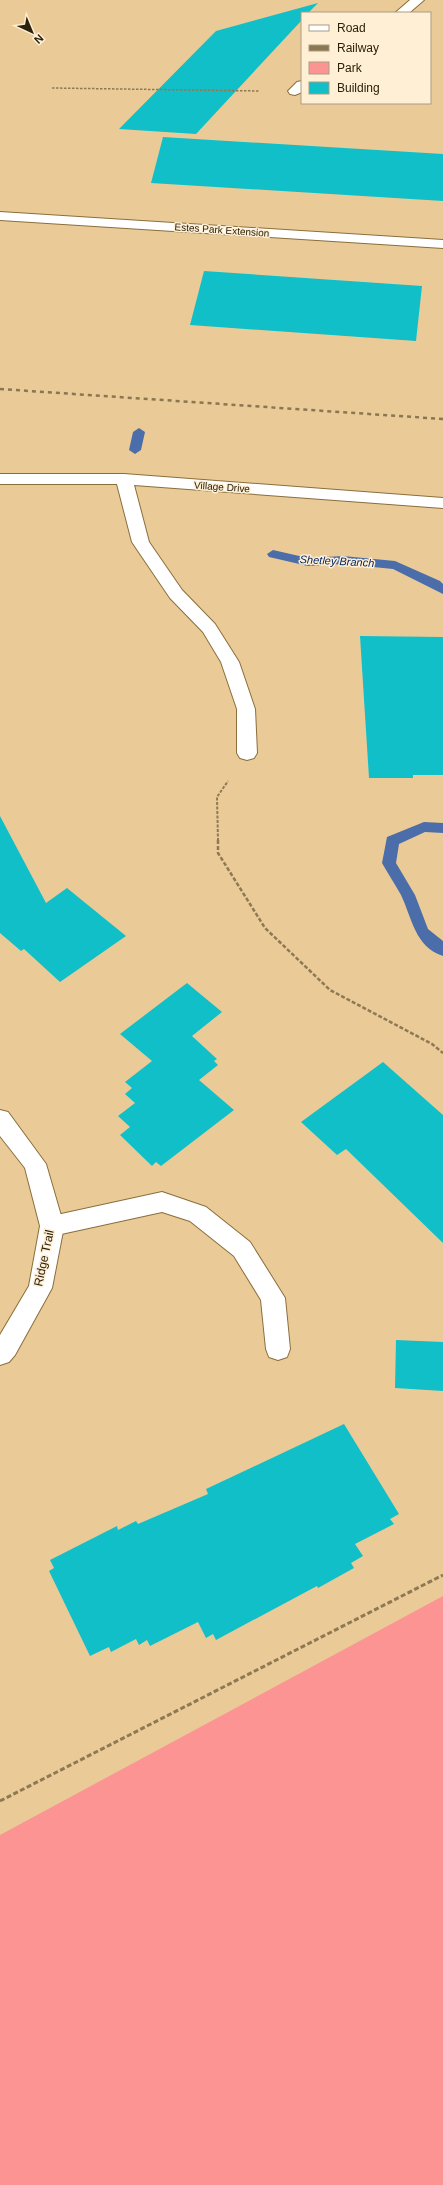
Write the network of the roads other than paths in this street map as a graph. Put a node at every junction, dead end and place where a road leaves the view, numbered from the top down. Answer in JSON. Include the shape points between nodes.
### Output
{"nodes":[{"id":1,"x":418,"y":0,"type":"edge"},
{"id":2,"x":402,"y":12,"type":"edge"},
{"id":3,"x":0,"y":216,"type":"edge"},
{"id":4,"x":443,"y":244,"type":"edge"},
{"id":5,"x":0,"y":479,"type":"edge"},
{"id":6,"x":124,"y":479,"type":"junction"},
{"id":7,"x":443,"y":504,"type":"edge"},
{"id":8,"x":247,"y":752,"type":"road end"},
{"id":9,"x":0,"y":1119,"type":"edge"},
{"id":10,"x":52,"y":1226,"type":"junction"},
{"id":11,"x":278,"y":1349,"type":"dead end"},
{"id":12,"x":0,"y":1354,"type":"edge"}],
"edges":[{"from":1,"to":2,"type":"street"},
{"from":3,"to":4,"type":"street","name":"Estes Park Extension"},
{"from":5,"to":6,"type":"street","name":"Village Drive"},
{"from":6,"to":7,"type":"street","name":"Village Drive"},
{"from":6,"to":8,"type":"street","via":[[141,542],[176,594],[210,628],[230,662],[246,709]]},
{"from":9,"to":10,"type":"street","name":"Ridge Trail","via":[[35,1164]]},
{"from":10,"to":11,"type":"street","via":[[162,1202],[198,1214],[242,1249],[273,1298]]},
{"from":10,"to":12,"type":"street","name":"Ridge Trail","via":[[40,1288]]}]}
